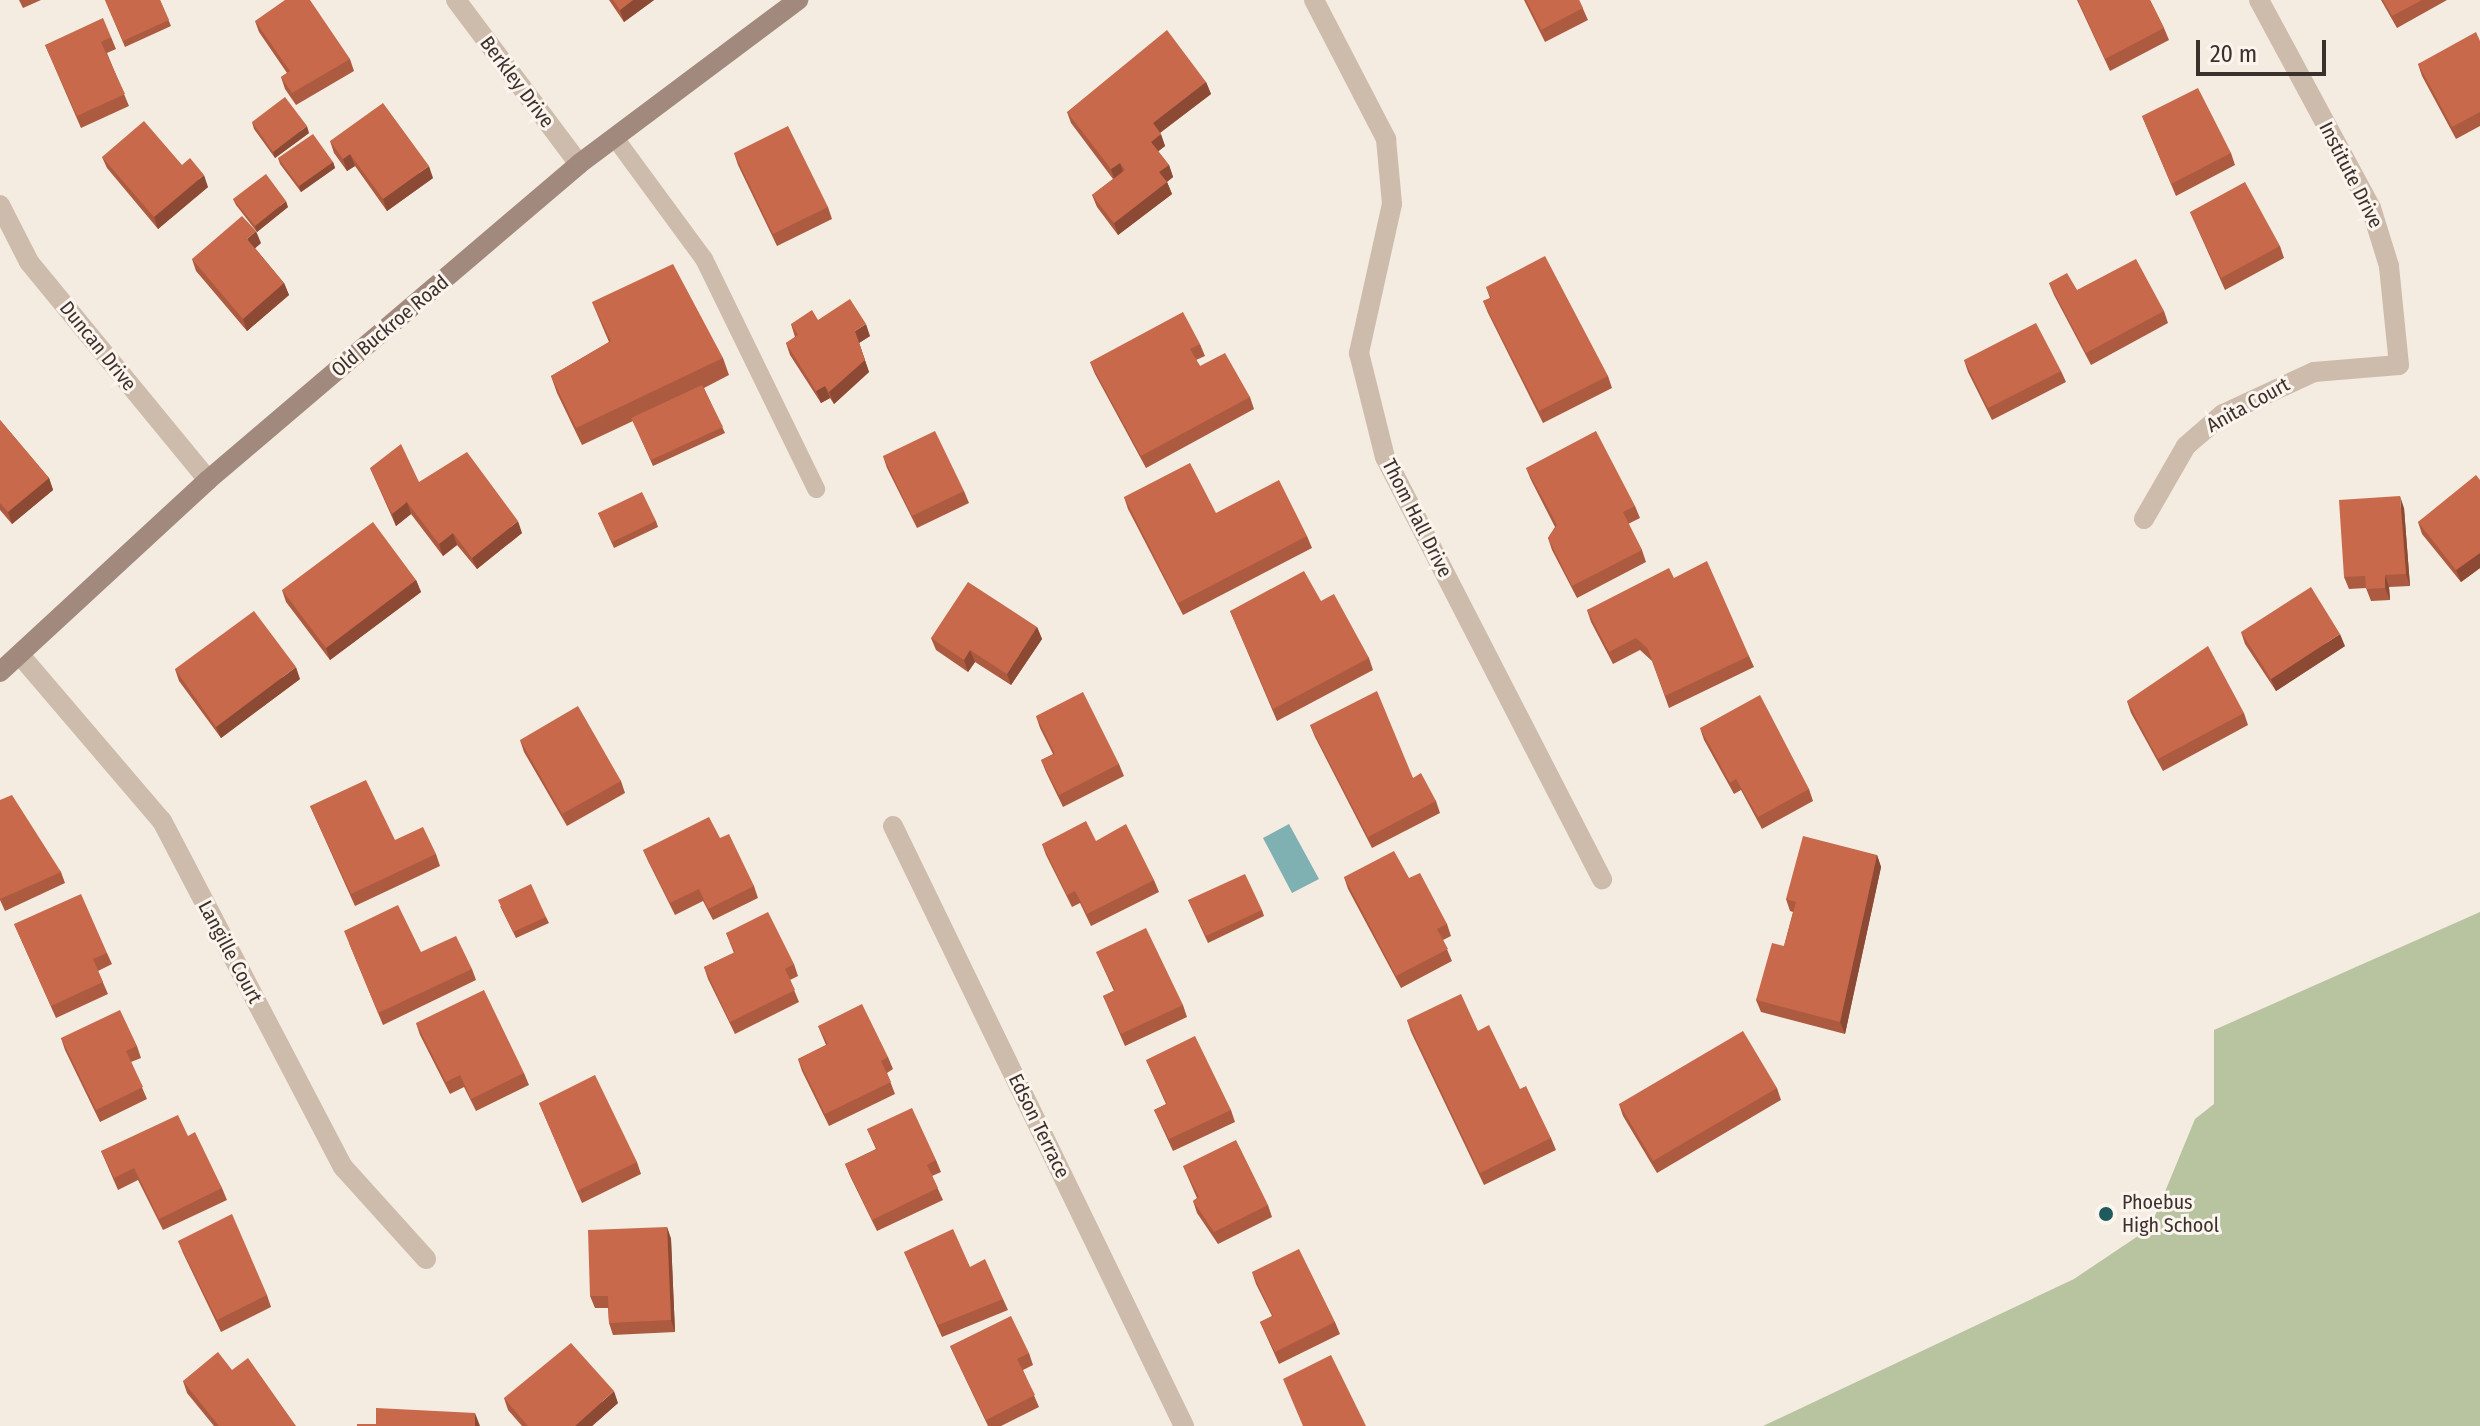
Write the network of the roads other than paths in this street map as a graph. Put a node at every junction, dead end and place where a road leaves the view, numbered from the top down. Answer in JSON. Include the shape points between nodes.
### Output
{"nodes":[{"id":1,"x":456,"y":0,"type":"edge"},
{"id":2,"x":798,"y":0,"type":"edge"},
{"id":3,"x":1314,"y":0,"type":"edge"},
{"id":4,"x":2259,"y":0,"type":"edge"},
{"id":5,"x":615,"y":138,"type":"junction"},
{"id":6,"x":579,"y":164,"type":"junction"},
{"id":7,"x":0,"y":205,"type":"edge"},
{"id":8,"x":2399,"y":365,"type":"joint"},
{"id":9,"x":208,"y":480,"type":"junction"},
{"id":10,"x":816,"y":489,"type":"dead end"},
{"id":11,"x":2144,"y":519,"type":"dead end"},
{"id":12,"x":20,"y":655,"type":"junction"},
{"id":13,"x":0,"y":672,"type":"edge"},
{"id":14,"x":893,"y":826,"type":"dead end"},
{"id":15,"x":1602,"y":880,"type":"dead end"},
{"id":16,"x":426,"y":1259,"type":"dead end"},
{"id":17,"x":1184,"y":1426,"type":"edge"}],
"edges":[{"from":1,"to":6,"type":"street","name":"Berkley Drive"},
{"from":2,"to":5,"type":"street","name":"Old Buckroe Road"},
{"from":3,"to":15,"type":"street","name":"Thom Hall Drive","via":[[1386,139],[1392,204],[1359,353],[1385,457]]},
{"from":4,"to":8,"type":"street","name":"Institute Drive","via":[[2382,236]]},
{"from":5,"to":6,"type":"street","name":"Old Buckroe Road"},
{"from":5,"to":10,"type":"lane","via":[[704,259]]},
{"from":6,"to":9,"type":"street","name":"Old Buckroe Road"},
{"from":7,"to":9,"type":"street","name":"Duncan Drive","via":[[29,262]]},
{"from":8,"to":11,"type":"street","name":"Anita Court","via":[[2314,372],[2223,414],[2186,446]]},
{"from":9,"to":12,"type":"street","name":"Old Buckroe Road"},
{"from":12,"to":13,"type":"street","name":"Old Buckroe Road"},
{"from":12,"to":16,"type":"street","name":"Langille Court","via":[[162,821],[343,1167]]},
{"from":14,"to":17,"type":"street","name":"Edson Terrace"}]}
